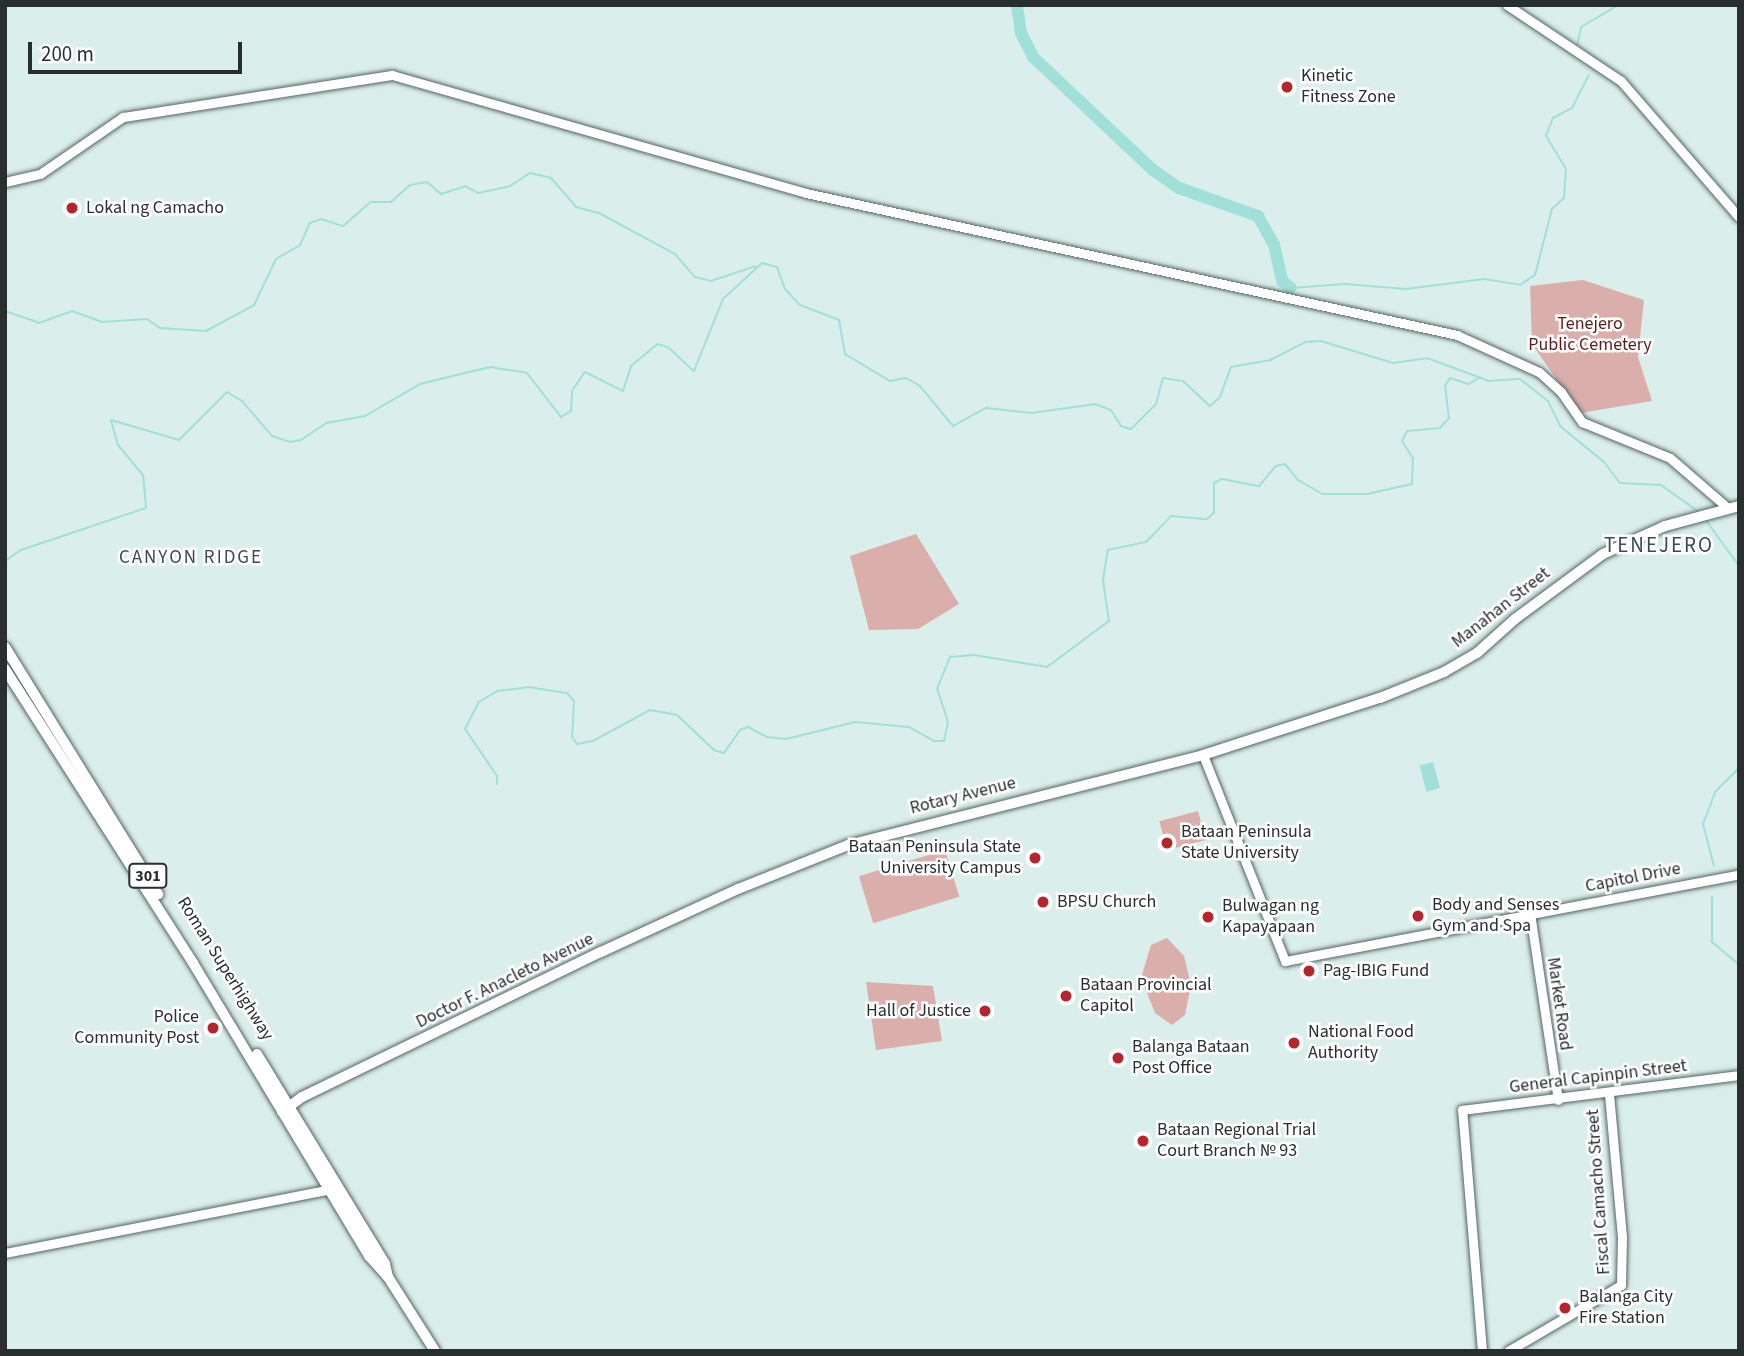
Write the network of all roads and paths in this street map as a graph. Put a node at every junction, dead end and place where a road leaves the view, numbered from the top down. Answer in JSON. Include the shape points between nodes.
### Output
{"nodes":[{"id":1,"x":1507,"y":5,"type":"edge"},
{"id":2,"x":5,"y":182,"type":"edge"},
{"id":3,"x":1739,"y":218,"type":"edge"},
{"id":4,"x":1733,"y":508,"type":"edge"},
{"id":5,"x":5,"y":647,"type":"edge"},
{"id":6,"x":5,"y":669,"type":"edge"},
{"id":7,"x":1203,"y":755,"type":"junction"},
{"id":8,"x":1739,"y":874,"type":"edge"},
{"id":9,"x":737,"y":889,"type":"joint"},
{"id":10,"x":1530,"y":913,"type":"junction"},
{"id":11,"x":1739,"y":1075,"type":"edge"},
{"id":12,"x":1609,"y":1093,"type":"junction"},
{"id":13,"x":1558,"y":1100,"type":"junction"},
{"id":14,"x":285,"y":1109,"type":"junction"},
{"id":15,"x":327,"y":1190,"type":"junction"},
{"id":16,"x":5,"y":1253,"type":"edge"},
{"id":17,"x":388,"y":1277,"type":"junction"},
{"id":18,"x":435,"y":1351,"type":"edge"},
{"id":19,"x":1482,"y":1351,"type":"edge"},
{"id":20,"x":1508,"y":1351,"type":"edge"}],
"edges":[{"from":1,"to":3,"type":"street","via":[[1629,88]]},
{"from":2,"to":4,"type":"street","via":[[40,174],[123,117],[393,75],[806,193],[1457,335],[1539,372],[1561,392],[1582,422],[1670,458]]},
{"from":4,"to":7,"type":"main road","name":"Manahan Street","via":[[1701,515],[1603,554],[1477,653],[1444,672],[1380,698]]},
{"from":5,"to":14,"type":"main road","name":"Roman Superhighway","number":"301"},
{"from":6,"to":14,"type":"main road","name":"Roman Superhighway","number":"301"},
{"from":7,"to":9,"type":"main road","name":"Rotary Avenue","via":[[891,833]]},
{"from":7,"to":10,"type":"street","name":"Capitol Drive","via":[[1285,961]]},
{"from":8,"to":10,"type":"street","name":"Capitol Drive"},
{"from":9,"to":14,"type":"main road","name":"Doctor F. Anacleto Avenue"},
{"from":10,"to":13,"type":"street","name":"Market Road"},
{"from":11,"to":12,"type":"street","name":"General Capinpin Street"},
{"from":12,"to":13,"type":"street","name":"General Capinpin Street"},
{"from":12,"to":20,"type":"street","name":"Fiscal Camacho Street","via":[[1622,1237],[1621,1285]]},
{"from":13,"to":19,"type":"street","name":"General Capinpin Street","via":[[1462,1110]]},
{"from":14,"to":15,"type":"main road","name":"Roman Superhighway","number":"301"},
{"from":14,"to":17,"type":"main road","name":"Roman Superhighway","number":"301","via":[[386,1265]]},
{"from":15,"to":16,"type":"street"},
{"from":15,"to":17,"type":"main road","name":"Roman Superhighway","number":"301","via":[[377,1268]]},
{"from":17,"to":18,"type":"main road","name":"Roman Superhighway","number":"301"}]}
